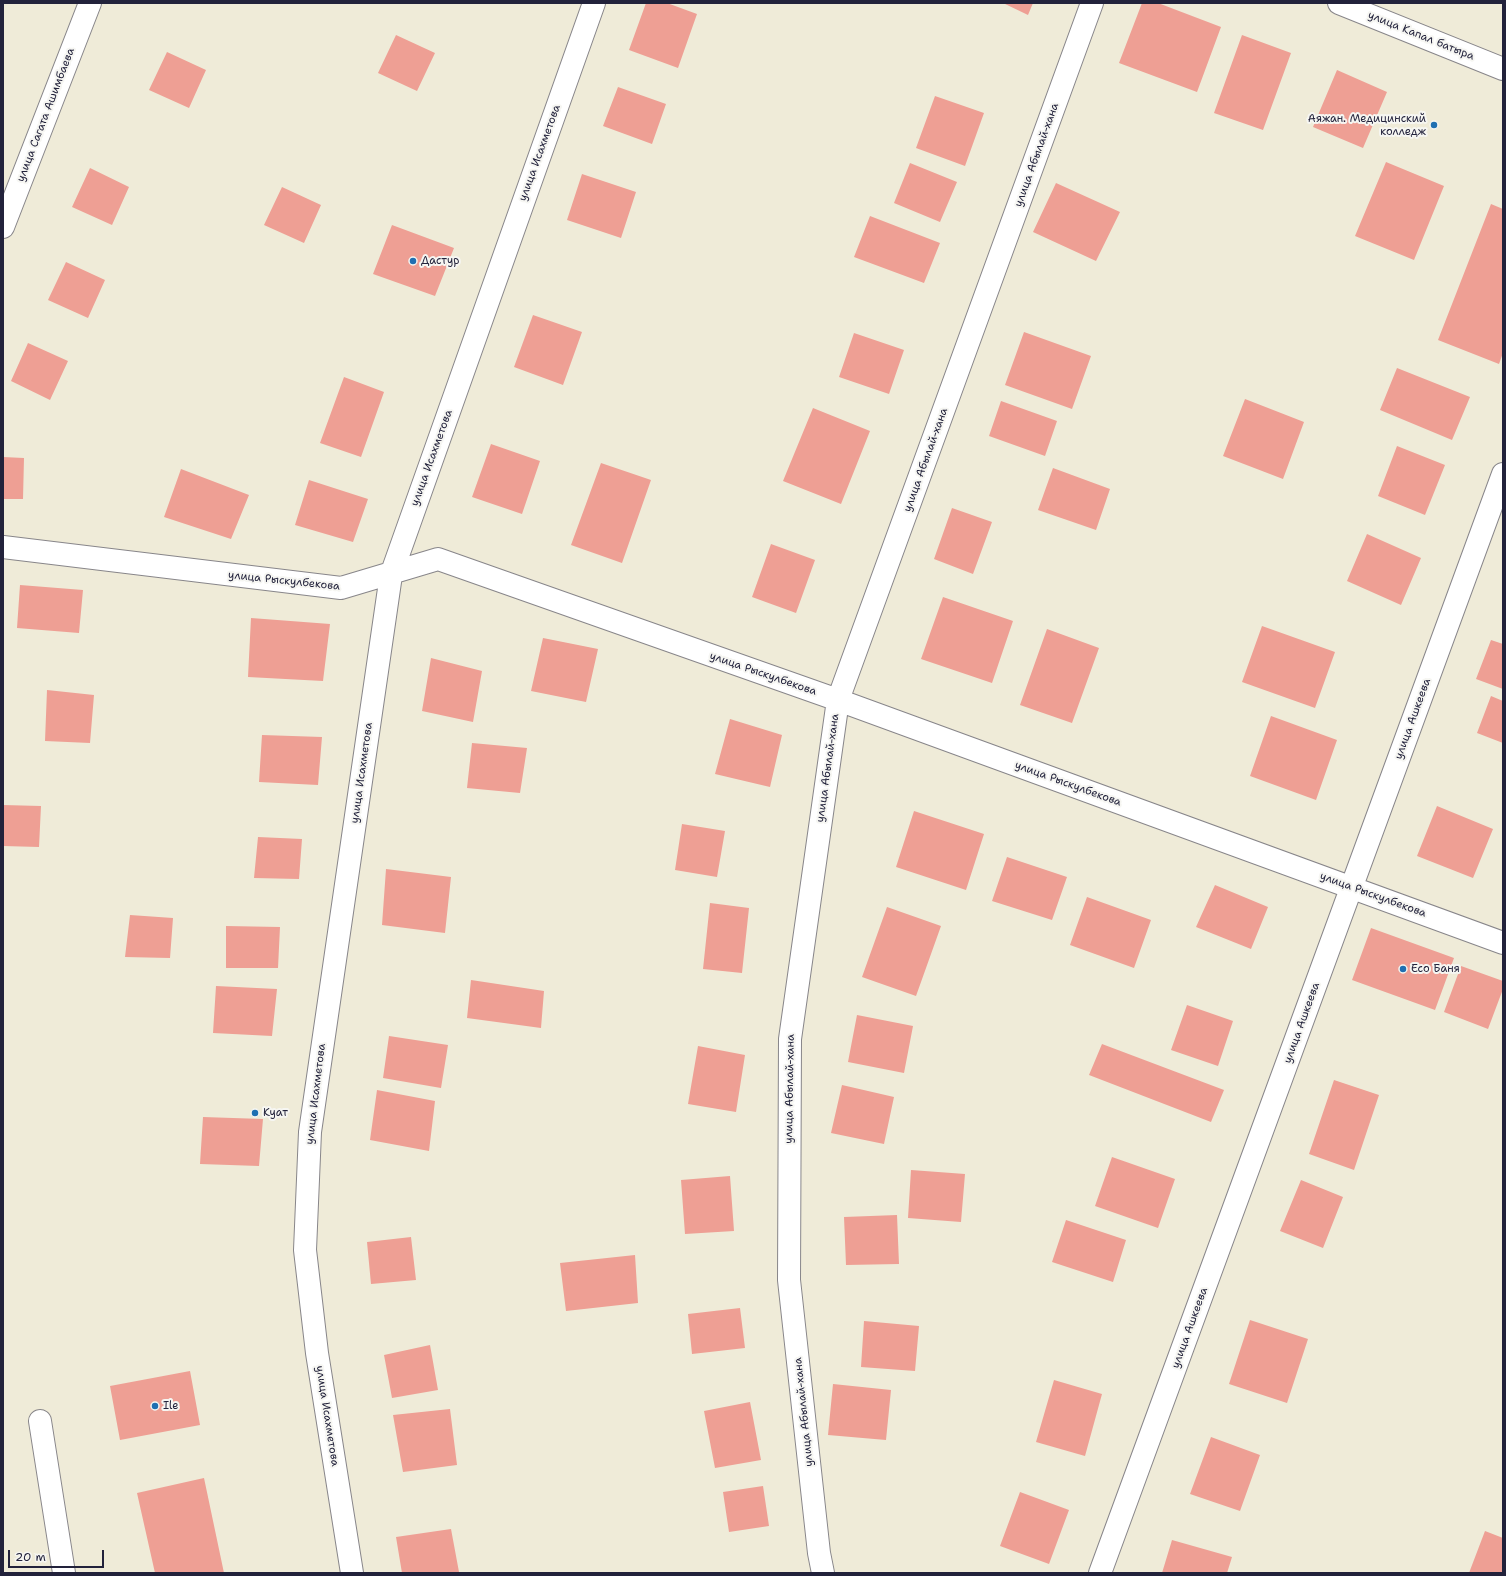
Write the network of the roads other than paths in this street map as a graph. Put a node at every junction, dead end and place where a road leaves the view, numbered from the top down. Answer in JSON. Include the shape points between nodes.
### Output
{"nodes":[{"id":1,"x":90,"y":3,"type":"edge"},
{"id":2,"x":594,"y":3,"type":"edge"},
{"id":3,"x":1092,"y":3,"type":"edge"},
{"id":4,"x":1339,"y":3,"type":"edge"},
{"id":5,"x":1503,"y":69,"type":"edge"},
{"id":6,"x":3,"y":227,"type":"edge"},
{"id":7,"x":1503,"y":474,"type":"edge"},
{"id":8,"x":3,"y":547,"type":"edge"},
{"id":9,"x":390,"y":575,"type":"junction"},
{"id":10,"x":838,"y":700,"type":"junction"},
{"id":11,"x":1351,"y":888,"type":"junction"},
{"id":12,"x":1503,"y":943,"type":"edge"},
{"id":13,"x":40,"y":1421,"type":"dead end"},
{"id":14,"x":64,"y":1573,"type":"edge"},
{"id":15,"x":352,"y":1573,"type":"edge"},
{"id":16,"x":823,"y":1573,"type":"edge"},
{"id":17,"x":1100,"y":1573,"type":"edge"}],
"edges":[{"from":1,"to":6,"type":"street","name":"улица Сагата Ашимбаева"},
{"from":2,"to":9,"type":"street","name":"улица Исахметова"},
{"from":3,"to":10,"type":"street","name":"улица Абылай-хана"},
{"from":4,"to":5,"type":"street","name":"улица Капал батыра"},
{"from":7,"to":11,"type":"street","name":"улица Ашкеева"},
{"from":8,"to":9,"type":"street","name":"улица Рыскулбекова","via":[[341,588]]},
{"from":9,"to":10,"type":"street","name":"улица Рыскулбекова","via":[[438,559]]},
{"from":9,"to":15,"type":"street","name":"улица Исахметова","via":[[310,1132],[305,1250],[317,1352]]},
{"from":10,"to":11,"type":"street","name":"улица Рыскулбекова"},
{"from":10,"to":16,"type":"street","name":"улица Абылай-хана","via":[[790,1040],[789,1280]]},
{"from":11,"to":12,"type":"street","name":"улица Рыскулбекова"},
{"from":11,"to":17,"type":"street","name":"улица Ашкеева"},
{"from":13,"to":14,"type":"street"}]}
